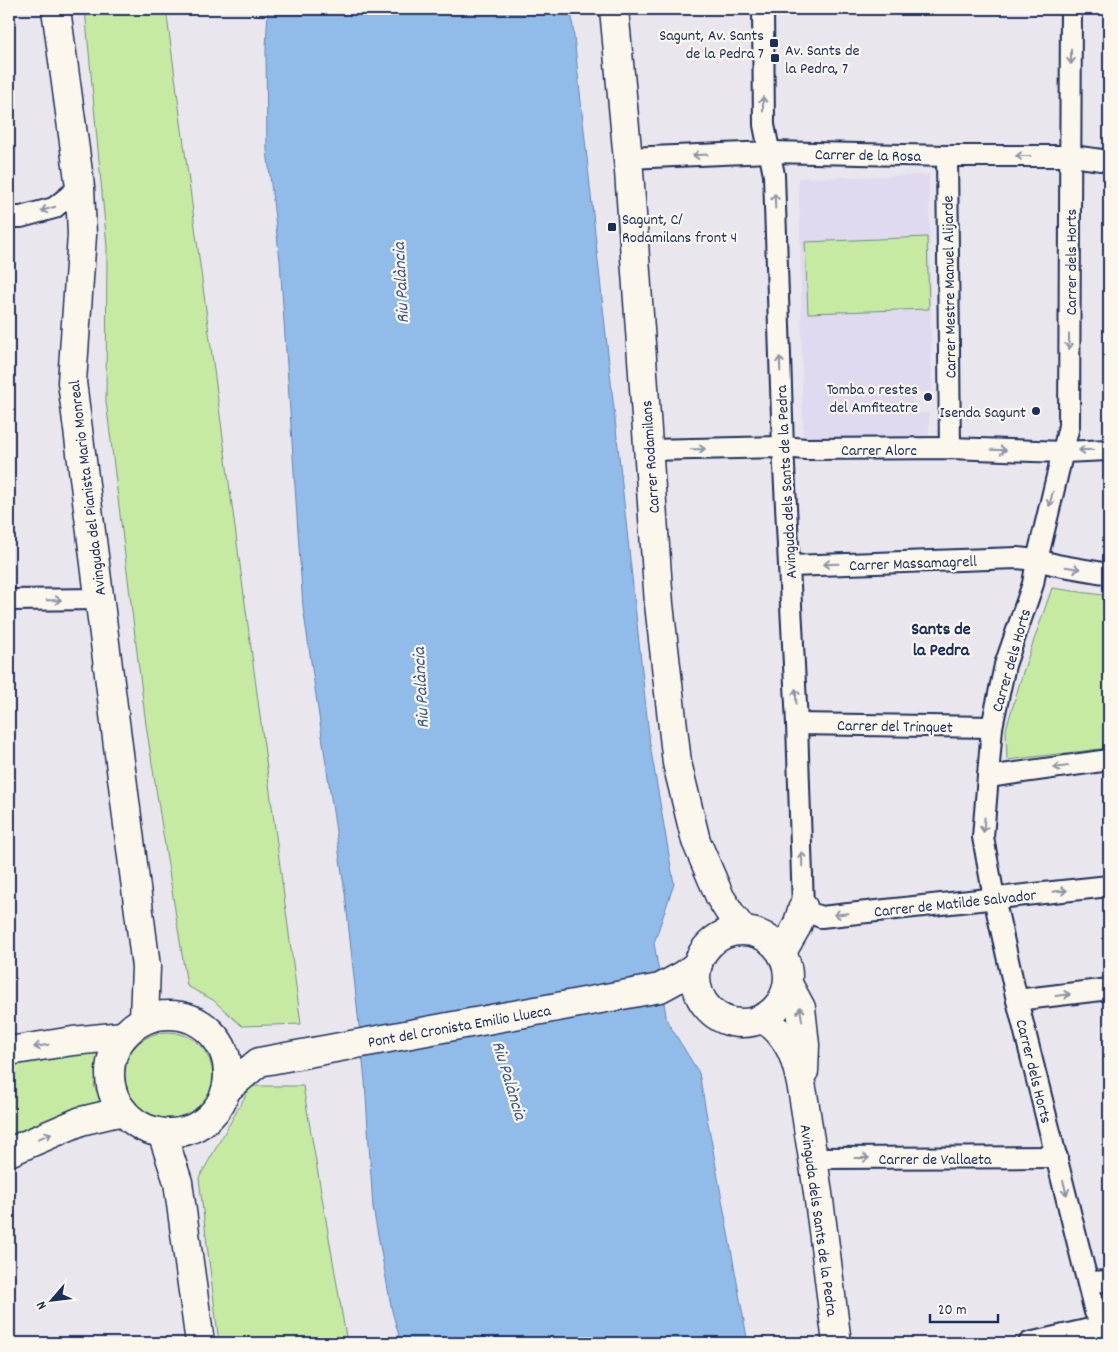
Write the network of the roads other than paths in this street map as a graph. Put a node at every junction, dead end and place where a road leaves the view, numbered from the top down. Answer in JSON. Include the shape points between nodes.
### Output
{"nodes":[{"id":1,"x":56,"y":9,"type":"edge"},
{"id":2,"x":614,"y":9,"type":"edge"},
{"id":3,"x":763,"y":9,"type":"edge"},
{"id":4,"x":1071,"y":9,"type":"edge"},
{"id":5,"x":770,"y":152,"type":"junction"},
{"id":6,"x":947,"y":156,"type":"junction"},
{"id":7,"x":1072,"y":156,"type":"junction"},
{"id":8,"x":628,"y":158,"type":"junction"},
{"id":9,"x":1109,"y":161,"type":"edge"},
{"id":10,"x":80,"y":187,"type":"junction"},
{"id":11,"x":9,"y":217,"type":"edge"},
{"id":12,"x":783,"y":447,"type":"junction"},
{"id":13,"x":950,"y":448,"type":"junction"},
{"id":14,"x":649,"y":450,"type":"junction"},
{"id":15,"x":1109,"y":450,"type":"edge"},
{"id":16,"x":1063,"y":452,"type":"junction"},
{"id":17,"x":1037,"y":560,"type":"junction"},
{"id":18,"x":790,"y":566,"type":"junction"},
{"id":19,"x":1109,"y":574,"type":"edge"},
{"id":20,"x":99,"y":599,"type":"junction"},
{"id":21,"x":9,"y":600,"type":"edge"},
{"id":22,"x":797,"y":724,"type":"junction"},
{"id":23,"x":992,"y":727,"type":"junction"},
{"id":24,"x":1109,"y":760,"type":"edge"},
{"id":25,"x":988,"y":777,"type":"junction"},
{"id":26,"x":1109,"y":886,"type":"edge"},
{"id":27,"x":994,"y":898,"type":"junction"},
{"id":28,"x":803,"y":907,"type":"junction"},
{"id":29,"x":732,"y":933,"type":"junction"},
{"id":30,"x":782,"y":952,"type":"junction"},
{"id":31,"x":698,"y":964,"type":"junction"},
{"id":32,"x":146,"y":967,"type":"junction"},
{"id":33,"x":788,"y":984,"type":"junction"},
{"id":34,"x":660,"y":988,"type":"junction"},
{"id":35,"x":1109,"y":989,"type":"edge"},
{"id":36,"x":1017,"y":1000,"type":"junction"},
{"id":37,"x":704,"y":1002,"type":"junction"},
{"id":38,"x":182,"y":1015,"type":"junction"},
{"id":39,"x":762,"y":1019,"type":"junction"},
{"id":40,"x":133,"y":1028,"type":"junction"},
{"id":41,"x":222,"y":1046,"type":"junction"},
{"id":42,"x":9,"y":1051,"type":"edge"},
{"id":43,"x":258,"y":1062,"type":"junction"},
{"id":44,"x":228,"y":1088,"type":"junction"},
{"id":45,"x":803,"y":1097,"type":"junction"},
{"id":46,"x":123,"y":1111,"type":"junction"},
{"id":47,"x":194,"y":1129,"type":"junction"},
{"id":48,"x":162,"y":1133,"type":"junction"},
{"id":49,"x":9,"y":1152,"type":"edge"},
{"id":50,"x":1057,"y":1157,"type":"junction"},
{"id":51,"x":813,"y":1158,"type":"junction"},
{"id":52,"x":178,"y":1182,"type":"junction"},
{"id":53,"x":1109,"y":1281,"type":"edge"},
{"id":54,"x":1088,"y":1282,"type":"junction"},
{"id":55,"x":1109,"y":1326,"type":"edge"},
{"id":56,"x":200,"y":1343,"type":"edge"},
{"id":57,"x":836,"y":1343,"type":"edge"},
{"id":58,"x":1029,"y":1343,"type":"edge"}],
"edges":[{"from":1,"to":10,"type":"street","name":"Avinguda del Pianista Mario Monreal"},
{"from":2,"to":8,"type":"street","name":"Carrer Rodamilans"},
{"from":5,"to":3,"type":"street","name":"Avinguda dels Sants de la Pedra","one_way":true,"via":[[764,125]]},
{"from":4,"to":7,"type":"street","name":"Carrer dels Horts","one_way":true},
{"from":5,"to":6,"type":"street","name":"Carrer de la Rosa"},
{"from":5,"to":8,"type":"street","name":"Carrer de la Rosa","one_way":true},
{"from":12,"to":5,"type":"street","name":"Avinguda dels Sants de la Pedra","one_way":true,"via":[[774,175]]},
{"from":7,"to":6,"type":"street","name":"Carrer de la Rosa","one_way":true},
{"from":6,"to":13,"type":"street","name":"Carrer Mestre Manuel Alijarde"},
{"from":7,"to":9,"type":"street","name":"Carrer de la Rosa"},
{"from":7,"to":16,"type":"street","name":"Carrer dels Horts","one_way":true,"via":[[1069,426]]},
{"from":8,"to":14,"type":"street","name":"Carrer Rodamilans"},
{"from":10,"to":11,"type":"street","one_way":true,"via":[[54,208]]},
{"from":10,"to":20,"type":"street","name":"Avinguda del Pianista Mario Monreal","via":[[82,235],[72,382]]},
{"from":12,"to":13,"type":"street","name":"Carrer Alorc"},
{"from":14,"to":12,"type":"street","name":"Carrer Alorc","one_way":true},
{"from":12,"to":18,"type":"street","name":"Avinguda dels Sants de la Pedra"},
{"from":13,"to":16,"type":"street","name":"Carrer Alorc","one_way":true},
{"from":14,"to":29,"type":"street","name":"Carrer Rodamilans","via":[[660,604],[677,763],[696,841],[720,898],[732,916]]},
{"from":15,"to":16,"type":"street","name":"Carrer Alorc","one_way":true},
{"from":16,"to":17,"type":"street","name":"Carrer dels Horts","one_way":true},
{"from":17,"to":18,"type":"street","name":"Carrer Massamagrell","one_way":true},
{"from":17,"to":19,"type":"street","name":"Carrer Massamagrell","one_way":true},
{"from":17,"to":23,"type":"street","name":"Carrer dels Horts","via":[[1033,584],[1005,665]]},
{"from":22,"to":18,"type":"street","name":"Avinguda dels Sants de la Pedra","one_way":true},
{"from":21,"to":20,"type":"street","one_way":true},
{"from":20,"to":32,"type":"street","name":"Avinguda del Pianista Mario Monreal"},
{"from":22,"to":23,"type":"street","name":"Carrer del Trinquet"},
{"from":28,"to":22,"type":"street","name":"Avinguda dels Sants de la Pedra","one_way":true},
{"from":23,"to":25,"type":"street","name":"Carrer dels Horts"},
{"from":24,"to":25,"type":"street","one_way":true},
{"from":25,"to":27,"type":"street","name":"Carrer dels Horts","one_way":true,"via":[[983,837]]},
{"from":27,"to":26,"type":"street","name":"Carrer de Matilde Salvador","one_way":true},
{"from":27,"to":28,"type":"street","name":"Carrer de Matilde Salvador","one_way":true,"via":[[821,916]]},
{"from":27,"to":36,"type":"street","name":"Carrer dels Horts"},
{"from":28,"to":30,"type":"street","name":"Avinguda dels Sants de la Pedra","via":[[797,926]]},
{"from":29,"to":30,"type":"street","via":[[758,933]]},
{"from":29,"to":31,"type":"street","via":[[711,942]]},
{"from":30,"to":33,"type":"street","via":[[789,973]]},
{"from":31,"to":34,"type":"street","name":"Pont del Cronista Emilio Llueca"},
{"from":31,"to":37,"type":"street","via":[[698,990]]},
{"from":32,"to":38,"type":"street","name":"Avinguda del Pianista Mario Monreal"},
{"from":32,"to":40,"type":"street","name":"Avinguda del Pianista Mario Monreal"},
{"from":33,"to":39,"type":"street","via":[[780,1005]]},
{"from":45,"to":33,"type":"street","one_way":true,"via":[[805,1045],[801,1008]]},
{"from":34,"to":37,"type":"street","name":"Pont del Cronista Emilio Llueca"},
{"from":34,"to":43,"type":"street","name":"Pont del Cronista Emilio Llueca"},
{"from":36,"to":35,"type":"street","one_way":true},
{"from":36,"to":50,"type":"street","name":"Carrer dels Horts"},
{"from":37,"to":39,"type":"street","via":[[711,1011],[728,1021],[746,1023]]},
{"from":38,"to":40,"type":"street","via":[[162,1014]]},
{"from":38,"to":41,"type":"street","via":[[210,1029]]},
{"from":39,"to":45,"type":"street","via":[[776,1029],[791,1051]]},
{"from":40,"to":42,"type":"street","one_way":true},
{"from":40,"to":46,"type":"street","via":[[113,1054],[110,1076],[114,1096]]},
{"from":41,"to":43,"type":"street"},
{"from":41,"to":44,"type":"street","via":[[229,1066]]},
{"from":43,"to":44,"type":"street"},
{"from":44,"to":47,"type":"street","via":[[215,1113]]},
{"from":45,"to":51,"type":"street","name":"Avinguda dels Sants de la Pedra"},
{"from":46,"to":48,"type":"street","via":[[139,1125]]},
{"from":49,"to":46,"type":"street","one_way":true,"via":[[81,1121]]},
{"from":47,"to":48,"type":"street"},
{"from":47,"to":52,"type":"street"},
{"from":48,"to":52,"type":"street"},
{"from":51,"to":50,"type":"street","name":"Carrer de Vallaeta","one_way":true},
{"from":50,"to":54,"type":"street","name":"Carrer dels Horts","one_way":true},
{"from":51,"to":57,"type":"street","name":"Avinguda dels Sants de la Pedra"},
{"from":52,"to":56,"type":"street"},
{"from":53,"to":54,"type":"street"},
{"from":54,"to":55,"type":"street","name":"Carrer dels Horts","via":[[1095,1312]]},
{"from":55,"to":58,"type":"street"}]}
